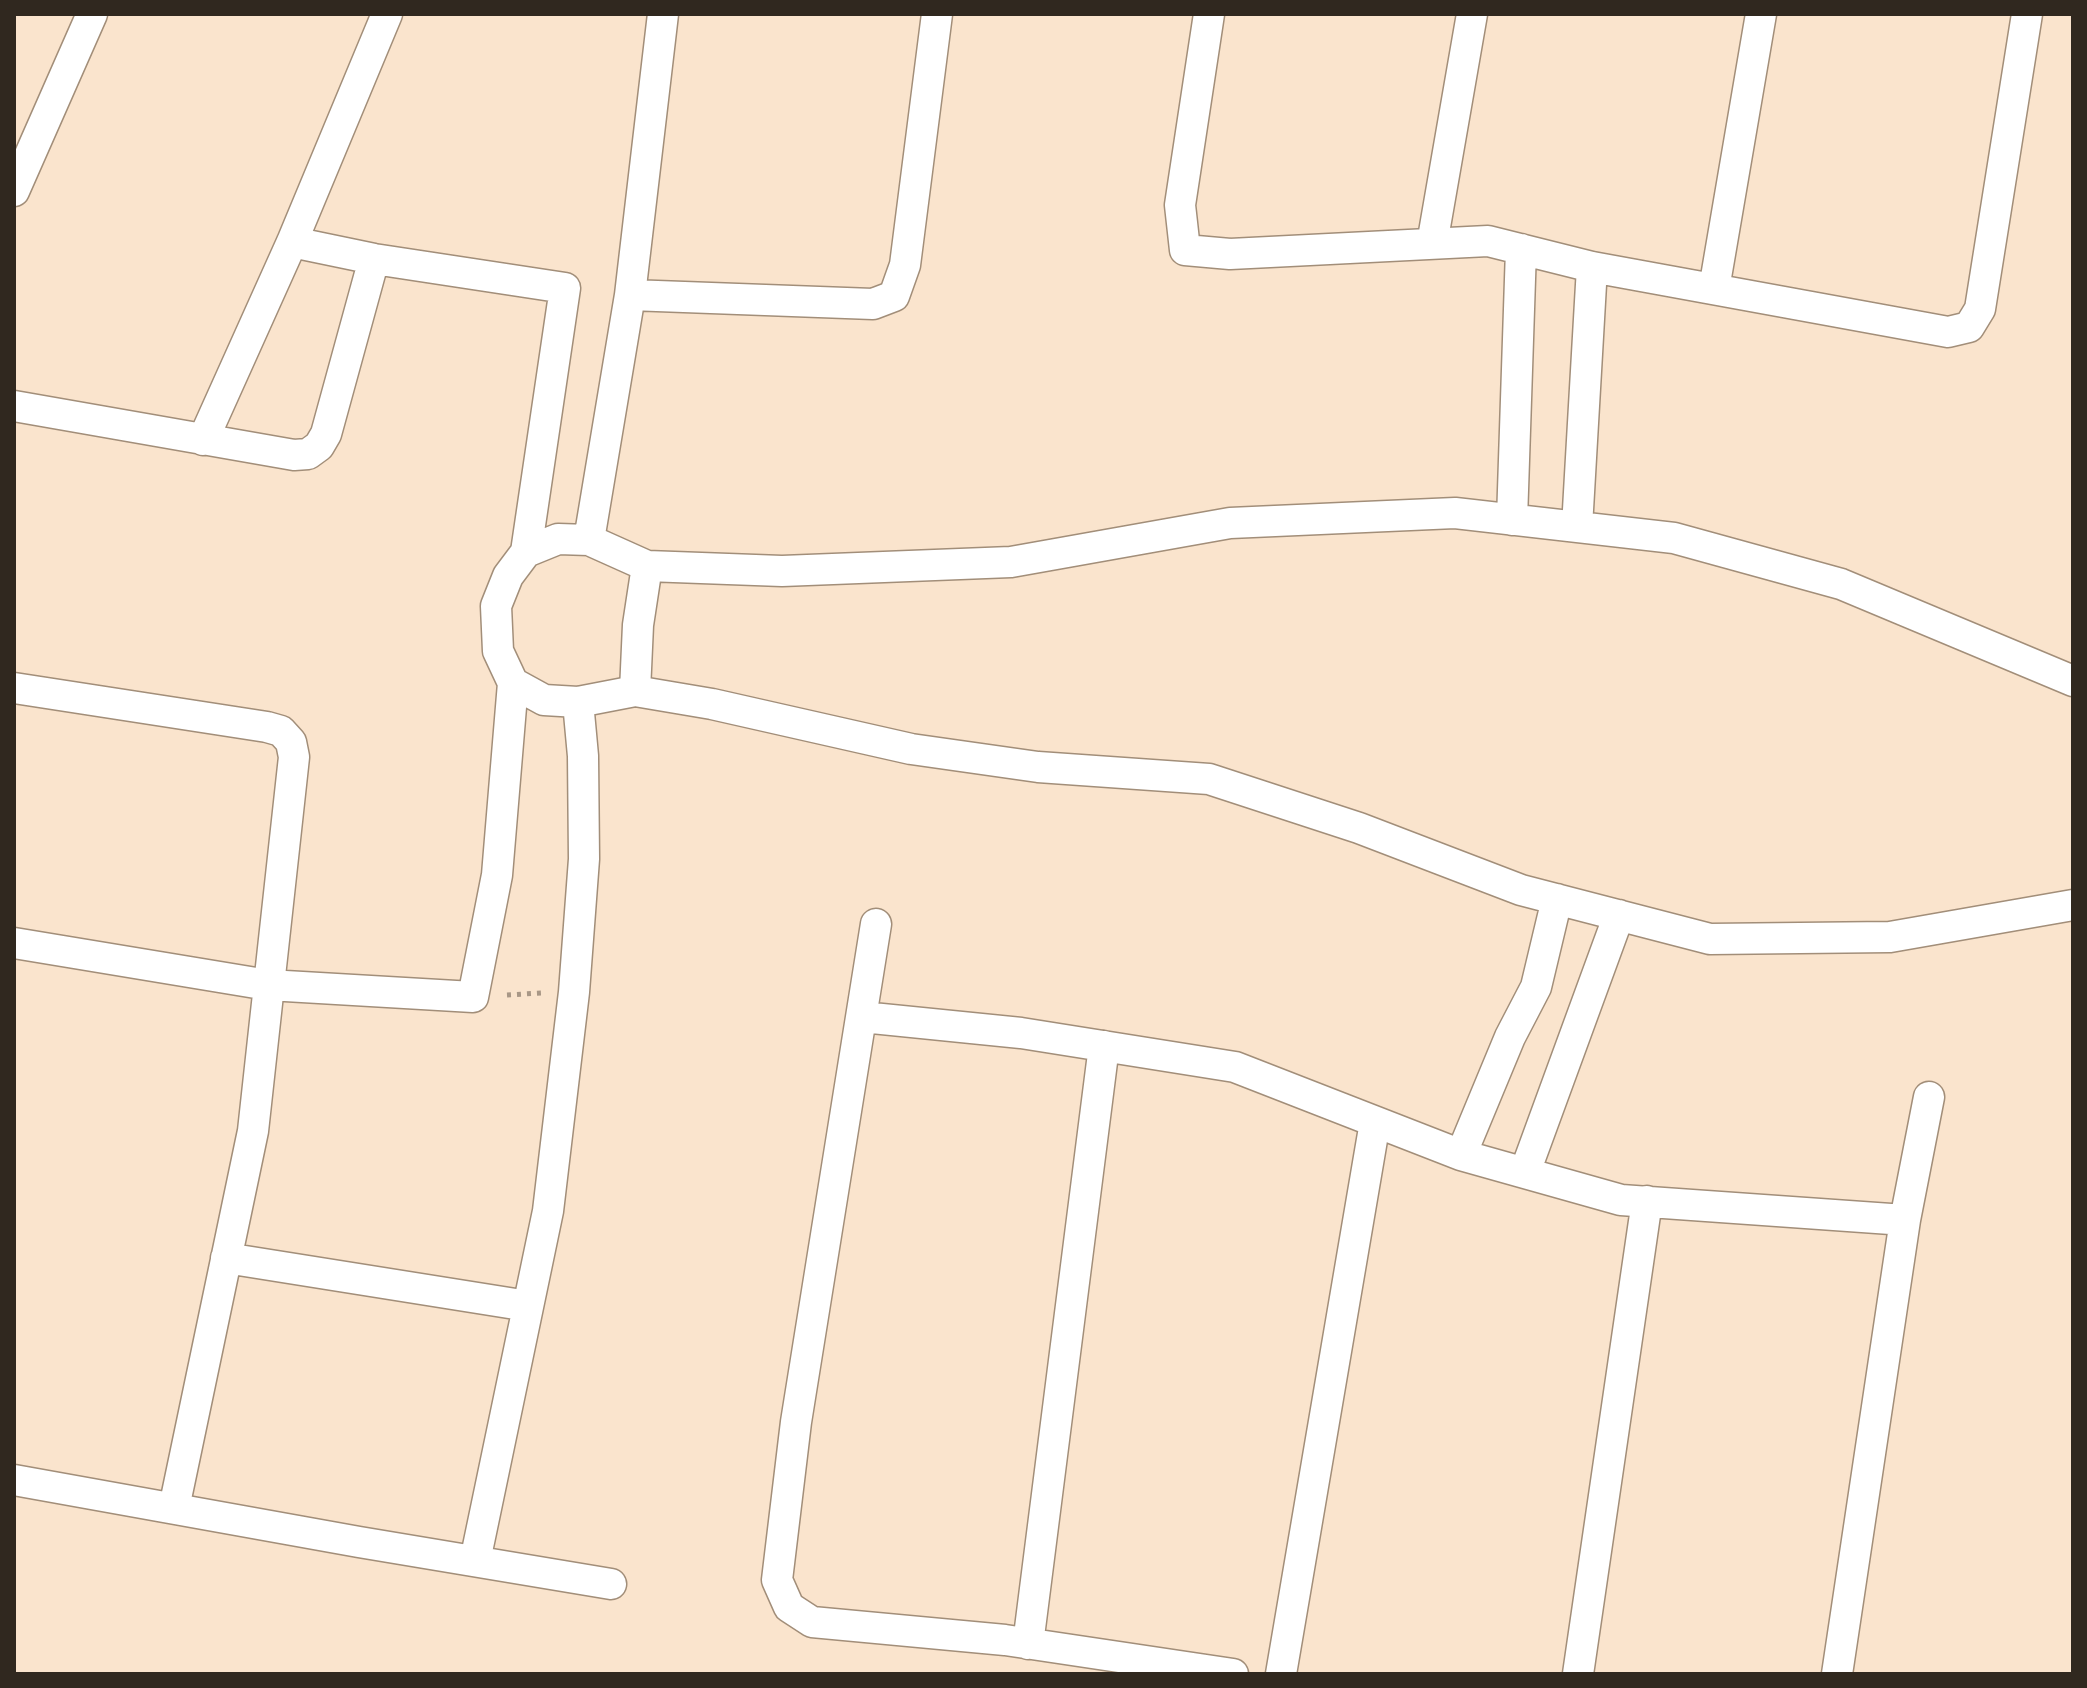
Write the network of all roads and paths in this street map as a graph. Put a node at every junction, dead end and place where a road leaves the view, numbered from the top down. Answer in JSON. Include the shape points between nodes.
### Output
{"nodes":[{"id":1,"x":92,"y":14,"type":"edge"},
{"id":2,"x":387,"y":14,"type":"edge"},
{"id":3,"x":663,"y":14,"type":"edge"},
{"id":4,"x":937,"y":14,"type":"edge"},
{"id":5,"x":1209,"y":14,"type":"edge"},
{"id":6,"x":1472,"y":14,"type":"edge"},
{"id":7,"x":1761,"y":14,"type":"edge"},
{"id":8,"x":2027,"y":14,"type":"edge"},
{"id":9,"x":14,"y":191,"type":"edge"},
{"id":10,"x":292,"y":242,"type":"junction"},
{"id":11,"x":1432,"y":244,"type":"junction"},
{"id":12,"x":1521,"y":249,"type":"junction"},
{"id":13,"x":374,"y":259,"type":"junction"},
{"id":14,"x":1592,"y":267,"type":"junction"},
{"id":15,"x":1714,"y":289,"type":"junction"},
{"id":16,"x":630,"y":295,"type":"junction"},
{"id":17,"x":14,"y":406,"type":"edge"},
{"id":18,"x":203,"y":440,"type":"junction"},
{"id":19,"x":1512,"y":520,"type":"junction"},
{"id":20,"x":1577,"y":527,"type":"junction"},
{"id":21,"x":589,"y":540,"type":"junction"},
{"id":22,"x":526,"y":552,"type":"junction"},
{"id":23,"x":647,"y":566,"type":"junction"},
{"id":24,"x":2073,"y":681,"type":"edge"},
{"id":25,"x":513,"y":683,"type":"junction"},
{"id":26,"x":14,"y":688,"type":"edge"},
{"id":27,"x":635,"y":691,"type":"junction"},
{"id":28,"x":578,"y":702,"type":"junction"},
{"id":29,"x":1557,"y":899,"type":"junction"},
{"id":30,"x":2073,"y":905,"type":"edge"},
{"id":31,"x":1619,"y":915,"type":"junction"},
{"id":32,"x":876,"y":924,"type":"dead end"},
{"id":33,"x":14,"y":943,"type":"edge"},
{"id":34,"x":268,"y":985,"type":"junction"},
{"id":35,"x":574,"y":992,"type":"junction"},
{"id":36,"x":473,"y":997,"type":"junction"},
{"id":37,"x":862,"y":1017,"type":"junction"},
{"id":38,"x":1104,"y":1046,"type":"junction"},
{"id":39,"x":1929,"y":1097,"type":"dead end"},
{"id":40,"x":1375,"y":1122,"type":"junction"},
{"id":41,"x":1461,"y":1155,"type":"junction"},
{"id":42,"x":1525,"y":1172,"type":"junction"},
{"id":43,"x":1647,"y":1201,"type":"junction"},
{"id":44,"x":1905,"y":1220,"type":"junction"},
{"id":45,"x":226,"y":1258,"type":"junction"},
{"id":46,"x":528,"y":1306,"type":"junction"},
{"id":47,"x":14,"y":1480,"type":"edge"},
{"id":48,"x":174,"y":1508,"type":"junction"},
{"id":49,"x":475,"y":1561,"type":"junction"},
{"id":50,"x":611,"y":1584,"type":"dead end"},
{"id":51,"x":1028,"y":1644,"type":"junction"},
{"id":52,"x":1233,"y":1674,"type":"edge"},
{"id":53,"x":1281,"y":1674,"type":"edge"},
{"id":54,"x":1578,"y":1674,"type":"edge"},
{"id":55,"x":1837,"y":1674,"type":"edge"}],
"edges":[{"from":1,"to":9,"type":"street"},
{"from":2,"to":10,"type":"street"},
{"from":3,"to":16,"type":"street"},
{"from":4,"to":16,"type":"street","via":[[905,265],[894,296],[873,304]]},
{"from":5,"to":11,"type":"street","via":[[1180,205],[1185,250],[1230,254]]},
{"from":6,"to":11,"type":"street"},
{"from":7,"to":15,"type":"street"},
{"from":8,"to":15,"type":"street","via":[[1980,309],[1969,327],[1948,332]]},
{"from":10,"to":13,"type":"street"},
{"from":10,"to":18,"type":"street"},
{"from":11,"to":12,"type":"street","via":[[1488,241]]},
{"from":12,"to":14,"type":"street"},
{"from":12,"to":19,"type":"street"},
{"from":13,"to":18,"type":"street","via":[[319,446],[294,455]]},
{"from":13,"to":22,"type":"street","via":[[565,288]]},
{"from":14,"to":15,"type":"street"},
{"from":14,"to":20,"type":"street"},
{"from":16,"to":21,"type":"street"},
{"from":17,"to":18,"type":"street"},
{"from":19,"to":20,"type":"street"},
{"from":19,"to":23,"type":"street","via":[[1455,513],[1230,523],[1011,562],[782,571]]},
{"from":20,"to":24,"type":"street","via":[[1674,538],[1841,584]]},
{"from":21,"to":22,"type":"street","via":[[558,539]]},
{"from":21,"to":23,"type":"street"},
{"from":22,"to":25,"type":"street","via":[[508,576],[496,606],[498,651]]},
{"from":23,"to":27,"type":"street"},
{"from":25,"to":28,"type":"street","via":[[544,700]]},
{"from":25,"to":36,"type":"street","via":[[497,875]]},
{"from":26,"to":34,"type":"street","via":[[267,727],[281,731],[291,742],[294,757]]},
{"from":27,"to":28,"type":"street"},
{"from":27,"to":29,"type":"street","via":[[925,751],[1038,767],[1209,779]]},
{"from":28,"to":35,"type":"street","via":[[584,859]]},
{"from":29,"to":31,"type":"street"},
{"from":29,"to":41,"type":"street","via":[[1536,987]]},
{"from":30,"to":31,"type":"street","via":[[1890,937],[1710,939]]},
{"from":31,"to":42,"type":"street"},
{"from":32,"to":37,"type":"street"},
{"from":33,"to":34,"type":"street"},
{"from":34,"to":36,"type":"street"},
{"from":34,"to":45,"type":"street","via":[[253,1131]]},
{"from":35,"to":36,"type":"path"},
{"from":35,"to":46,"type":"street","via":[[548,1211]]},
{"from":37,"to":38,"type":"street"},
{"from":37,"to":51,"type":"street","via":[[796,1422],[777,1580],[789,1607],[812,1622]]},
{"from":38,"to":40,"type":"street","via":[[1235,1067]]},
{"from":38,"to":51,"type":"street"},
{"from":39,"to":44,"type":"street"},
{"from":40,"to":41,"type":"street"},
{"from":40,"to":53,"type":"street"},
{"from":41,"to":42,"type":"street"},
{"from":42,"to":43,"type":"street","via":[[1621,1200]]},
{"from":43,"to":44,"type":"street"},
{"from":43,"to":54,"type":"street"},
{"from":44,"to":55,"type":"street"},
{"from":45,"to":46,"type":"street"},
{"from":45,"to":48,"type":"street"},
{"from":46,"to":49,"type":"street"},
{"from":47,"to":48,"type":"street"},
{"from":48,"to":49,"type":"street"},
{"from":49,"to":50,"type":"street"},
{"from":51,"to":52,"type":"street"}]}
